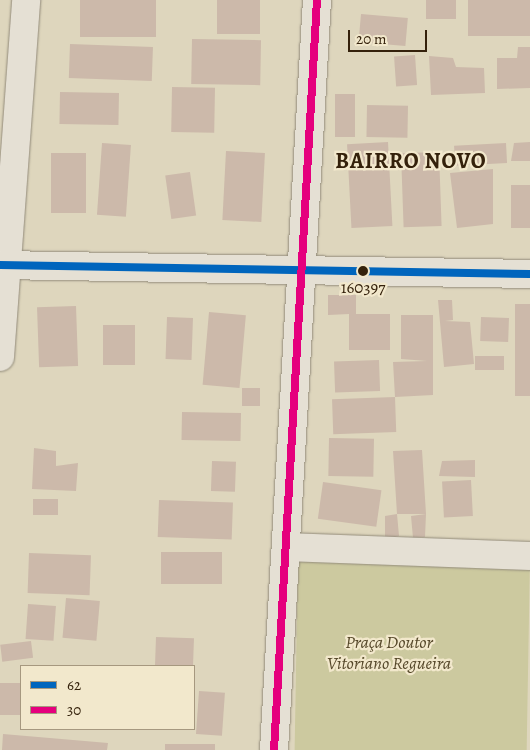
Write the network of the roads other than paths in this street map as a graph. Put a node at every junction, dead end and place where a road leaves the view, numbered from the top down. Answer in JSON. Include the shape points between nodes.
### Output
{"nodes":[{"id":1,"x":26,"y":0,"type":"edge"},
{"id":2,"x":317,"y":0,"type":"edge"},
{"id":3,"x":4,"y":265,"type":"edge"},
{"id":4,"x":300,"y":268,"type":"junction"},
{"id":5,"x":530,"y":274,"type":"edge"},
{"id":6,"x":0,"y":357,"type":"edge"},
{"id":7,"x":286,"y":547,"type":"junction"},
{"id":8,"x":530,"y":556,"type":"edge"},
{"id":9,"x":274,"y":750,"type":"edge"}],
"edges":[{"from":1,"to":3,"type":"street"},
{"from":2,"to":4,"type":"street"},
{"from":3,"to":4,"type":"street"},
{"from":3,"to":6,"type":"street"},
{"from":4,"to":5,"type":"street"},
{"from":4,"to":7,"type":"street"},
{"from":7,"to":8,"type":"street"},
{"from":7,"to":9,"type":"street"}]}
